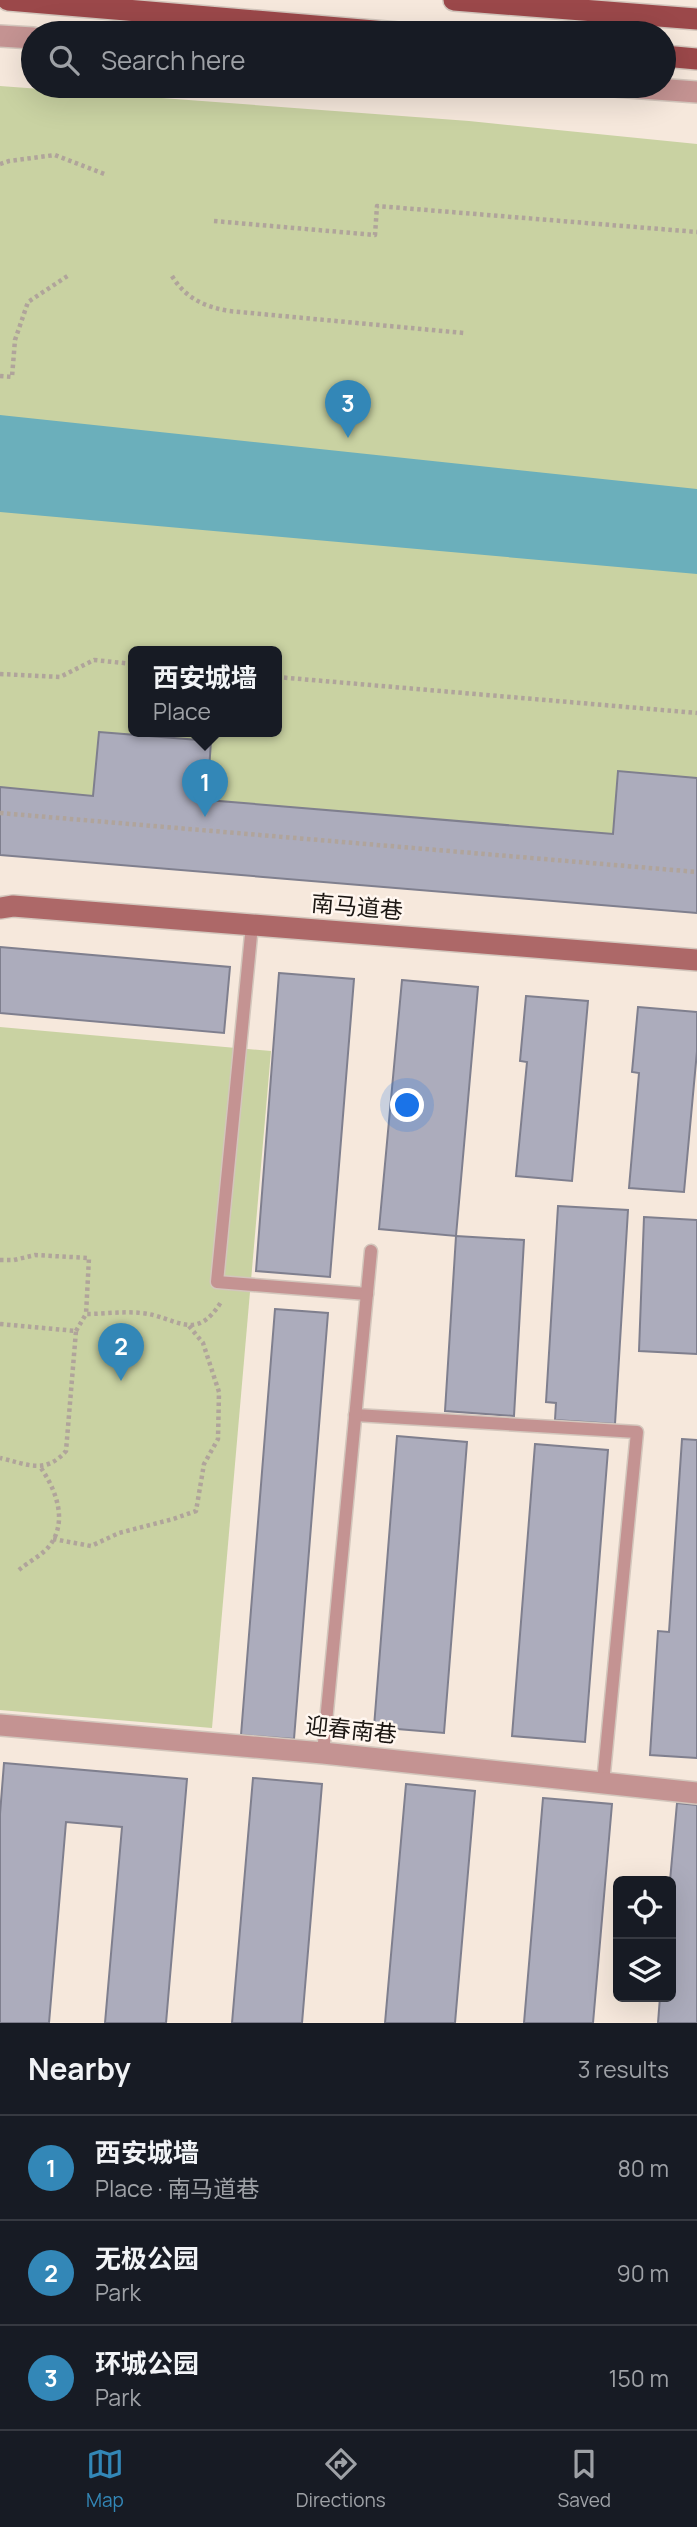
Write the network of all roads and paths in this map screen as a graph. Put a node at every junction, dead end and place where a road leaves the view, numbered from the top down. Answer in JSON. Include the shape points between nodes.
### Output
{"nodes":[{"id":1,"x":8,"y":0,"type":"edge"},
{"id":2,"x":454,"y":0,"type":"edge"},
{"id":3,"x":697,"y":19,"type":"edge"},
{"id":4,"x":256,"y":21,"type":"edge"},
{"id":5,"x":0,"y":36,"type":"edge"},
{"id":6,"x":21,"y":37,"type":"edge"},
{"id":7,"x":676,"y":57,"type":"edge"},
{"id":8,"x":697,"y":59,"type":"edge"},
{"id":9,"x":676,"y":90,"type":"edge"},
{"id":10,"x":697,"y":92,"type":"edge"},
{"id":11,"x":0,"y":164,"type":"edge"},
{"id":12,"x":107,"y":175,"type":"dead end"},
{"id":13,"x":214,"y":221,"type":"dead end"},
{"id":14,"x":697,"y":232,"type":"edge"},
{"id":15,"x":69,"y":275,"type":"dead end"},
{"id":16,"x":172,"y":276,"type":"dead end"},
{"id":17,"x":464,"y":333,"type":"dead end"},
{"id":18,"x":0,"y":376,"type":"edge"},
{"id":19,"x":128,"y":664,"type":"edge"},
{"id":20,"x":0,"y":674,"type":"edge"},
{"id":21,"x":282,"y":677,"type":"edge"},
{"id":22,"x":697,"y":713,"type":"edge"},
{"id":23,"x":0,"y":813,"type":"edge"},
{"id":24,"x":697,"y":872,"type":"edge"},
{"id":25,"x":6,"y":907,"type":"edge"},
{"id":26,"x":252,"y":925,"type":"junction"},
{"id":27,"x":697,"y":960,"type":"edge"},
{"id":28,"x":371,"y":1251,"type":"dead end"},
{"id":29,"x":0,"y":1260,"type":"edge"},
{"id":30,"x":233,"y":1283,"type":"junction"},
{"id":31,"x":367,"y":1294,"type":"junction"},
{"id":32,"x":86,"y":1314,"type":"junction"},
{"id":33,"x":0,"y":1324,"type":"edge"},
{"id":34,"x":189,"y":1326,"type":"junction"},
{"id":35,"x":76,"y":1331,"type":"junction"},
{"id":36,"x":355,"y":1415,"type":"junction"},
{"id":37,"x":0,"y":1458,"type":"edge"},
{"id":38,"x":41,"y":1468,"type":"junction"},
{"id":39,"x":53,"y":1539,"type":"junction"},
{"id":40,"x":19,"y":1570,"type":"dead end"},
{"id":41,"x":0,"y":1726,"type":"edge"},
{"id":42,"x":323,"y":1753,"type":"junction"},
{"id":43,"x":603,"y":1783,"type":"junction"},
{"id":44,"x":697,"y":1793,"type":"edge"}],
"edges":[{"from":1,"to":4,"type":"main road"},
{"from":2,"to":3,"type":"main road"},
{"from":5,"to":6,"type":"street"},
{"from":7,"to":8,"type":"main road"},
{"from":9,"to":10,"type":"street"},
{"from":11,"to":12,"type":"path","via":[[55,155]]},
{"from":13,"to":14,"type":"path","via":[[375,235],[377,206]]},
{"from":15,"to":18,"type":"path","via":[[28,302],[15,340],[12,377]]},
{"from":16,"to":17,"type":"path","via":[[188,296],[229,312]]},
{"from":19,"to":20,"type":"path","via":[[93,660],[60,677]]},
{"from":21,"to":22,"type":"path"},
{"from":23,"to":24,"type":"path"},
{"from":25,"to":26,"type":"street","name":"南马道巷"},
{"from":26,"to":27,"type":"street","name":"南马道巷"},
{"from":26,"to":30,"type":"lane","via":[[217,1282]]},
{"from":28,"to":31,"type":"lane"},
{"from":29,"to":32,"type":"path","via":[[35,1255],[89,1258]]},
{"from":30,"to":31,"type":"lane"},
{"from":30,"to":34,"type":"path","via":[[212,1317]]},
{"from":31,"to":36,"type":"lane"},
{"from":32,"to":34,"type":"path","via":[[142,1312]]},
{"from":32,"to":35,"type":"path"},
{"from":33,"to":35,"type":"path"},
{"from":34,"to":39,"type":"path","via":[[203,1343],[219,1392],[218,1440],[204,1464],[196,1511],[91,1546]]},
{"from":35,"to":38,"type":"path","via":[[66,1451]]},
{"from":36,"to":42,"type":"lane"},
{"from":36,"to":43,"type":"lane","via":[[637,1432]]},
{"from":37,"to":38,"type":"path"},
{"from":38,"to":39,"type":"path","via":[[51,1482],[59,1509]]},
{"from":39,"to":40,"type":"path"},
{"from":41,"to":42,"type":"street","name":"迎春南巷"},
{"from":42,"to":43,"type":"street","name":"迎春南巷"},
{"from":43,"to":44,"type":"street","name":"迎春南巷"}]}
